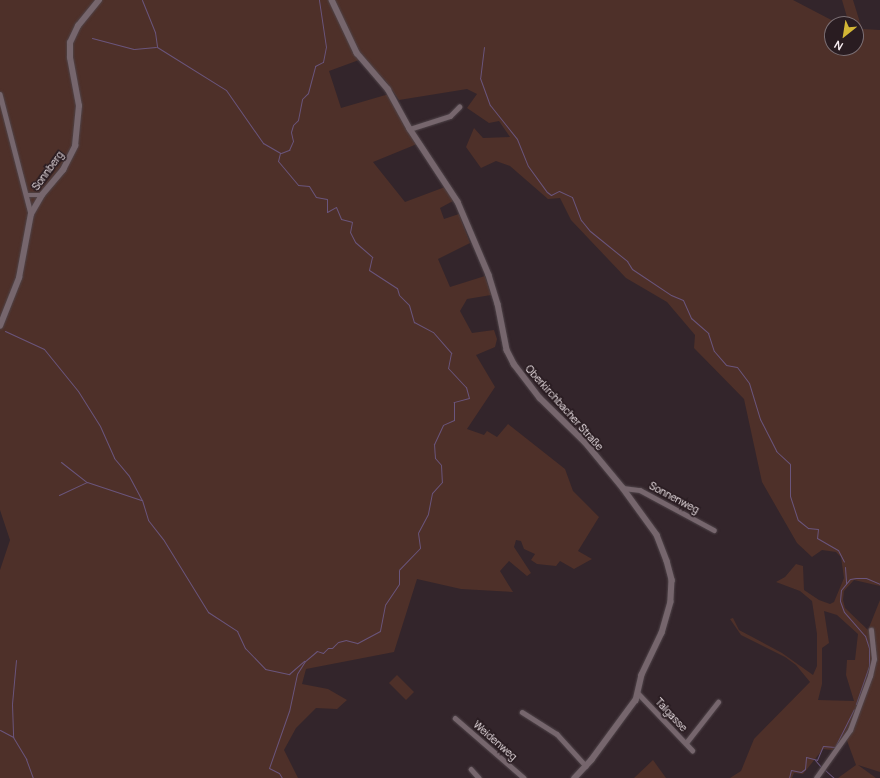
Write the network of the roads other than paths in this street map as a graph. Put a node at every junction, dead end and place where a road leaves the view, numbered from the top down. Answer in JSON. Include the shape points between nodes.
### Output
{"nodes":[{"id":1,"x":99,"y":0,"type":"edge"},
{"id":2,"x":332,"y":0,"type":"edge"},
{"id":3,"x":0,"y":94,"type":"edge"},
{"id":4,"x":459,"y":107,"type":"dead end"},
{"id":5,"x":410,"y":129,"type":"junction"},
{"id":6,"x":26,"y":195,"type":"junction"},
{"id":7,"x":42,"y":195,"type":"junction"},
{"id":8,"x":31,"y":214,"type":"junction"},
{"id":9,"x":0,"y":326,"type":"edge"},
{"id":10,"x":623,"y":488,"type":"junction"},
{"id":11,"x":714,"y":530,"type":"dead end"},
{"id":12,"x":871,"y":630,"type":"dead end"},
{"id":13,"x":638,"y":693,"type":"junction"},
{"id":14,"x":718,"y":702,"type":"dead end"},
{"id":15,"x":522,"y":712,"type":"dead end"},
{"id":16,"x":455,"y":718,"type":"dead end"},
{"id":17,"x":686,"y":743,"type":"junction"},
{"id":18,"x":692,"y":750,"type":"dead end"},
{"id":19,"x":586,"y":766,"type":"junction"},
{"id":20,"x":471,"y":769,"type":"dead end"},
{"id":21,"x":479,"y":778,"type":"edge"},
{"id":22,"x":524,"y":778,"type":"edge"},
{"id":23,"x":574,"y":778,"type":"edge"},
{"id":24,"x":816,"y":778,"type":"edge"}],
"edges":[{"from":1,"to":7,"type":"street","name":"Sonnberg","via":[[78,26],[70,43],[70,58],[79,106],[75,146],[63,170]]},
{"from":2,"to":5,"type":"street","name":"Oberkirchbacher Straße","via":[[357,53],[388,89]]},
{"from":3,"to":6,"type":"street","name":"Sonnberg"},
{"from":4,"to":5,"type":"street","via":[[450,116]]},
{"from":5,"to":10,"type":"street","name":"Oberkirchbacher Straße","via":[[458,202],[489,275],[506,345],[514,364],[544,402],[585,442]]},
{"from":6,"to":7,"type":"street"},
{"from":6,"to":8,"type":"street","name":"Sonnberg"},
{"from":7,"to":8,"type":"street","name":"Sonnberg"},
{"from":8,"to":9,"type":"street","via":[[19,278]]},
{"from":10,"to":11,"type":"street","name":"Sonnenweg","via":[[640,490]]},
{"from":10,"to":13,"type":"street","name":"Oberkirchbacher Straße","via":[[657,535],[669,566],[672,587],[662,633],[642,675]]},
{"from":12,"to":24,"type":"street","via":[[874,659],[850,730]]},
{"from":13,"to":17,"type":"street","name":"Talgasse"},
{"from":13,"to":19,"type":"street","name":"Oberkirchbacher Straße","via":[[624,717]]},
{"from":14,"to":17,"type":"street"},
{"from":15,"to":19,"type":"street","via":[[557,734]]},
{"from":16,"to":22,"type":"street","name":"Weidenweg"},
{"from":17,"to":18,"type":"street","name":"Talgasse"},
{"from":19,"to":23,"type":"street","name":"Oberkirchbacher Straße"},
{"from":20,"to":21,"type":"street"}]}
